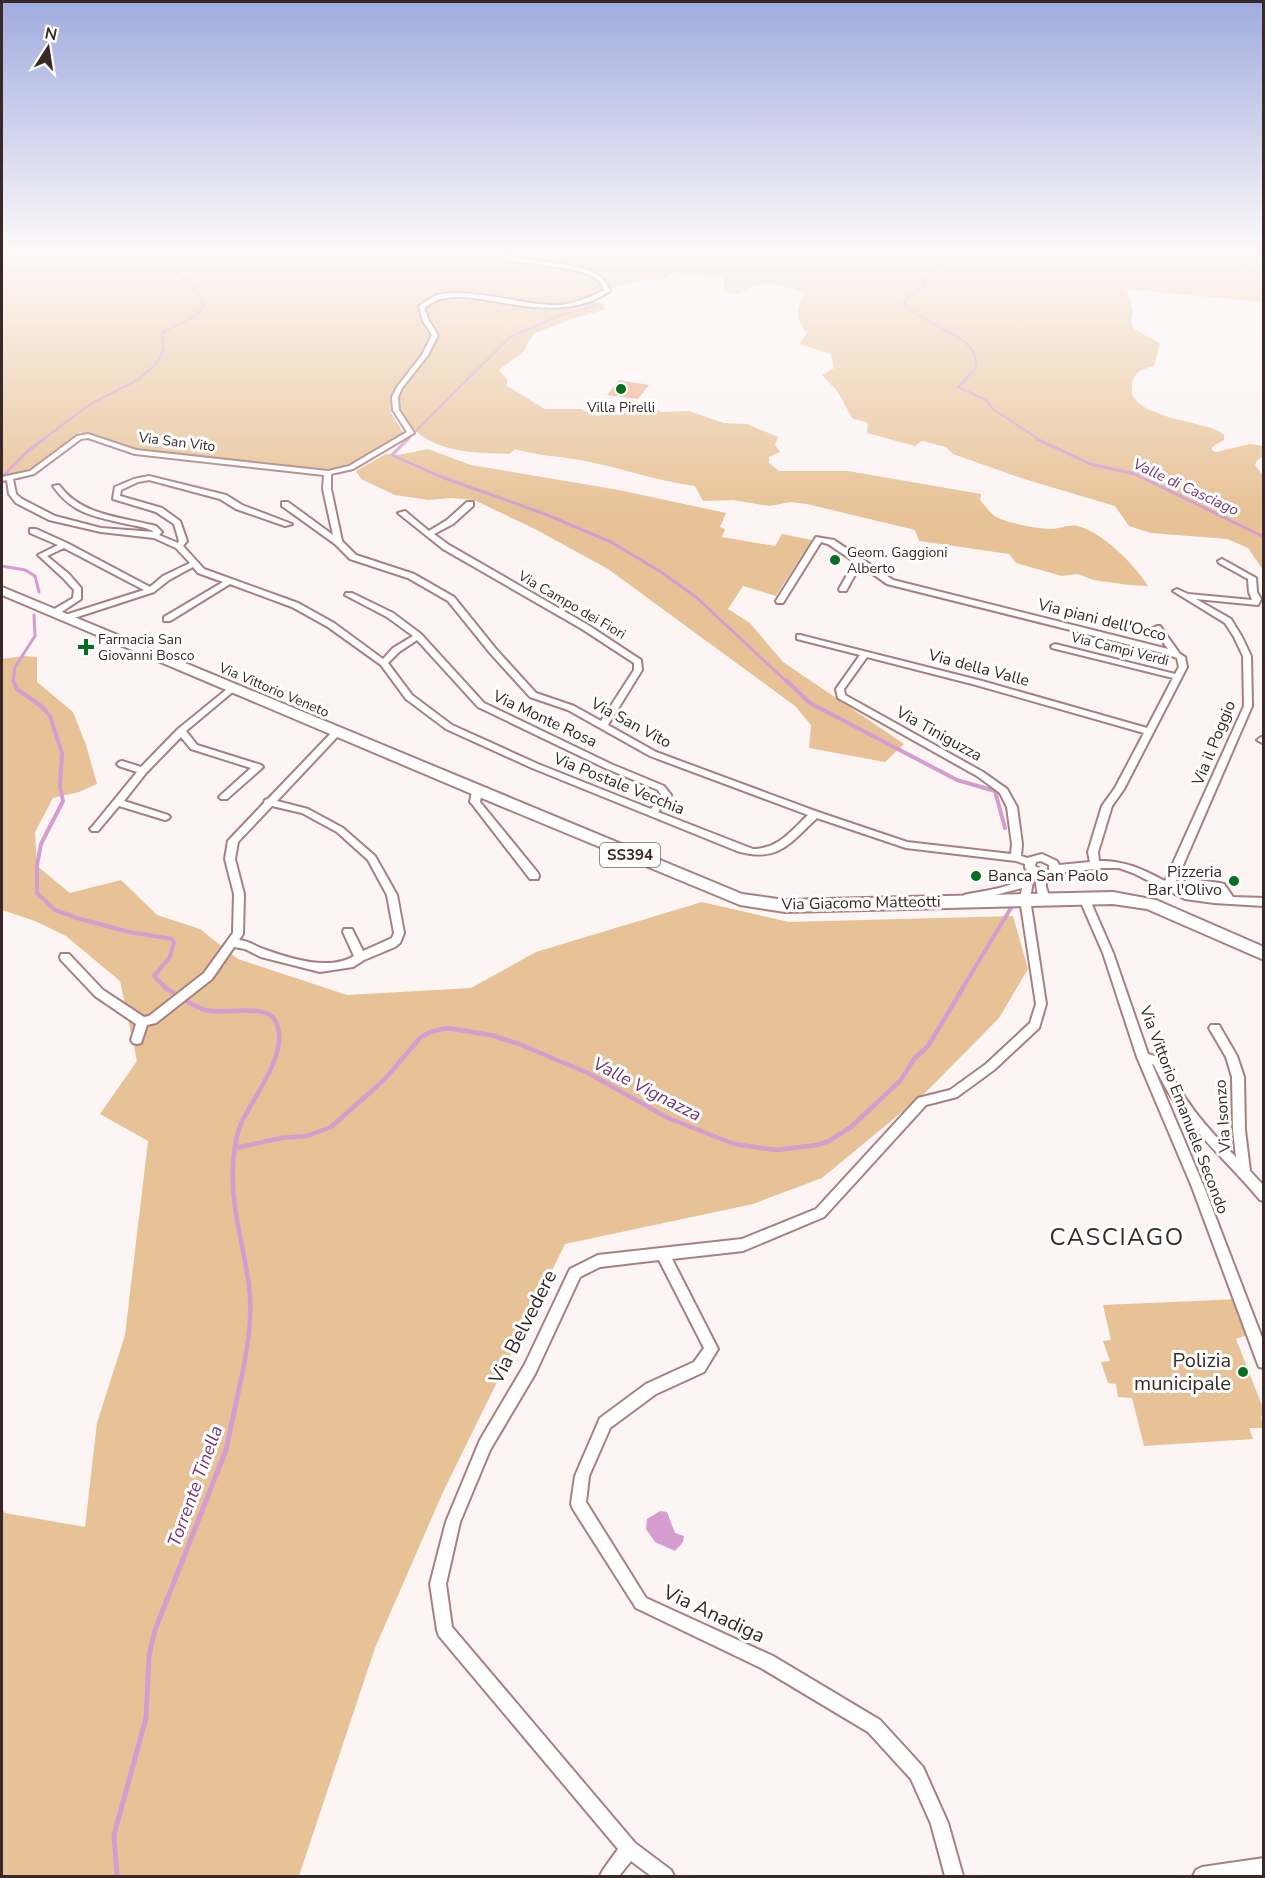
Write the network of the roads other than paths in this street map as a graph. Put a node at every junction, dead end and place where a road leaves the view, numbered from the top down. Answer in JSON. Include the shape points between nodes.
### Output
{"nodes":[{"id":1,"x":434,"y":338,"type":"edge"},
{"id":2,"x":328,"y":473,"type":"junction"},
{"id":3,"x":6,"y":479,"type":"edge"},
{"id":4,"x":57,"y":486,"type":"dead end"},
{"id":5,"x":285,"y":504,"type":"dead end"},
{"id":6,"x":470,"y":504,"type":"dead end"},
{"id":7,"x":402,"y":513,"type":"dead end"},
{"id":8,"x":288,"y":524,"type":"dead end"},
{"id":9,"x":33,"y":531,"type":"dead end"},
{"id":10,"x":429,"y":534,"type":"junction"},
{"id":11,"x":155,"y":536,"type":"junction"},
{"id":12,"x":338,"y":542,"type":"junction"},
{"id":13,"x":64,"y":545,"type":"junction"},
{"id":14,"x":179,"y":546,"type":"junction"},
{"id":15,"x":1222,"y":561,"type":"dead end"},
{"id":16,"x":193,"y":564,"type":"junction"},
{"id":17,"x":863,"y":564,"type":"junction"},
{"id":18,"x":228,"y":581,"type":"junction"},
{"id":19,"x":843,"y":589,"type":"dead end"},
{"id":20,"x":150,"y":590,"type":"junction"},
{"id":21,"x":3,"y":593,"type":"edge"},
{"id":22,"x":348,"y":595,"type":"dead end"},
{"id":23,"x":780,"y":602,"type":"dead end"},
{"id":24,"x":60,"y":615,"type":"junction"},
{"id":25,"x":167,"y":619,"type":"dead end"},
{"id":26,"x":1158,"y":627,"type":"dead end"},
{"id":27,"x":418,"y":636,"type":"junction"},
{"id":28,"x":800,"y":637,"type":"dead end"},
{"id":29,"x":1055,"y":646,"type":"dead end"},
{"id":30,"x":865,"y":654,"type":"junction"},
{"id":31,"x":1177,"y":655,"type":"junction"},
{"id":32,"x":384,"y":663,"type":"junction"},
{"id":33,"x":1178,"y":677,"type":"junction"},
{"id":34,"x":232,"y":688,"type":"junction"},
{"id":35,"x":603,"y":725,"type":"junction"},
{"id":36,"x":181,"y":731,"type":"junction"},
{"id":37,"x":1149,"y":731,"type":"junction"},
{"id":38,"x":337,"y":732,"type":"junction"},
{"id":39,"x":122,"y":764,"type":"dead end"},
{"id":40,"x":142,"y":771,"type":"junction"},
{"id":41,"x":477,"y":791,"type":"junction"},
{"id":42,"x":224,"y":797,"type":"dead end"},
{"id":43,"x":118,"y":802,"type":"junction"},
{"id":44,"x":268,"y":802,"type":"junction"},
{"id":45,"x":652,"y":814,"type":"junction"},
{"id":46,"x":815,"y":814,"type":"junction"},
{"id":47,"x":165,"y":817,"type":"dead end"},
{"id":48,"x":95,"y":829,"type":"dead end"},
{"id":49,"x":1016,"y":858,"type":"junction"},
{"id":50,"x":1095,"y":866,"type":"junction"},
{"id":51,"x":1055,"y":868,"type":"junction"},
{"id":52,"x":1033,"y":872,"type":"junction"},
{"id":53,"x":534,"y":876,"type":"dead end"},
{"id":54,"x":1168,"y":887,"type":"junction"},
{"id":55,"x":1084,"y":898,"type":"junction"},
{"id":56,"x":1025,"y":899,"type":"junction"},
{"id":57,"x":1045,"y":899,"type":"junction"},
{"id":58,"x":939,"y":902,"type":"junction"},
{"id":59,"x":1263,"y":902,"type":"edge"},
{"id":60,"x":348,"y":932,"type":"dead end"},
{"id":61,"x":233,"y":943,"type":"junction"},
{"id":62,"x":1263,"y":954,"type":"edge"},
{"id":63,"x":65,"y":957,"type":"dead end"},
{"id":64,"x":360,"y":957,"type":"junction"},
{"id":65,"x":142,"y":1022,"type":"junction"},
{"id":66,"x":1215,"y":1028,"type":"dead end"},
{"id":67,"x":138,"y":1040,"type":"dead end"},
{"id":68,"x":1143,"y":1058,"type":"junction"},
{"id":69,"x":1244,"y":1172,"type":"junction"},
{"id":70,"x":1263,"y":1196,"type":"edge"},
{"id":71,"x":663,"y":1254,"type":"junction"},
{"id":72,"x":1263,"y":1362,"type":"edge"},
{"id":73,"x":629,"y":1849,"type":"junction"},
{"id":74,"x":1263,"y":1866,"type":"edge"},
{"id":75,"x":609,"y":1876,"type":"edge"},
{"id":76,"x":666,"y":1876,"type":"edge"},
{"id":77,"x":954,"y":1876,"type":"edge"},
{"id":78,"x":1202,"y":1876,"type":"edge"}],
"edges":[{"from":1,"to":2,"type":"street","via":[[395,397],[396,410],[411,433],[351,468]]},
{"from":2,"to":3,"type":"street","name":"Via San Vito","via":[[135,452],[79,436],[32,473]]},
{"from":2,"to":12,"type":"street","via":[[327,489]]},
{"from":3,"to":11,"type":"street","name":"Via Postale Vecchia","via":[[19,501],[52,518],[101,530]]},
{"from":4,"to":11,"type":"street","name":"Via Postale Vecchia","via":[[79,508],[108,518],[132,520],[153,528],[158,532]]},
{"from":5,"to":12,"type":"street","name":"Via San Vito"},
{"from":6,"to":10,"type":"street"},
{"from":7,"to":10,"type":"street","name":"Via Campo dei Fiori"},
{"from":8,"to":14,"type":"street","name":"Via Postale Vecchia","via":[[239,507],[223,497],[148,478],[117,489],[116,497],[120,500],[159,510],[177,523],[183,541]]},
{"from":9,"to":13,"type":"street"},
{"from":10,"to":35,"type":"street","name":"Via Campo dei Fiori","via":[[446,548],[585,627],[638,662],[638,670]]},
{"from":11,"to":14,"type":"street","name":"Via Postale Vecchia"},
{"from":12,"to":35,"type":"street","name":"Via San Vito","via":[[353,557],[411,576],[441,592],[465,614],[533,695],[571,708]]},
{"from":13,"to":20,"type":"street"},
{"from":13,"to":24,"type":"street","via":[[42,555],[78,590],[77,599]]},
{"from":14,"to":16,"type":"street","name":"Via Postale Vecchia"},
{"from":15,"to":54,"type":"street","name":"Via il Poggio","via":[[1252,578],[1255,603],[1181,593],[1228,621],[1238,637],[1247,657],[1248,706]]},
{"from":16,"to":18,"type":"street","name":"Via Postale Vecchia"},
{"from":16,"to":20,"type":"street"},
{"from":17,"to":19,"type":"street","via":[[854,570]]},
{"from":17,"to":23,"type":"street","name":"Via piani dell'Occo","via":[[831,542],[819,539]]},
{"from":17,"to":31,"type":"street","name":"Via piani dell'Occo","via":[[890,582]]},
{"from":18,"to":25,"type":"street"},
{"from":18,"to":32,"type":"street","name":"Via Postale Vecchia","via":[[295,605]]},
{"from":20,"to":24,"type":"street"},
{"from":21,"to":24,"type":"main road","name":"Via Vittorio Veneto","number":"SS394"},
{"from":22,"to":27,"type":"street","name":"Via Monte Rosa","via":[[390,615]]},
{"from":24,"to":34,"type":"main road","name":"Via Vittorio Veneto","number":"SS394"},
{"from":26,"to":31,"type":"street"},
{"from":27,"to":32,"type":"street"},
{"from":27,"to":45,"type":"street","name":"Via Monte Rosa","via":[[481,705],[664,790],[665,797]]},
{"from":28,"to":30,"type":"street","name":"Via della Valle"},
{"from":29,"to":33,"type":"street","name":"Via Campi Verdi"},
{"from":30,"to":37,"type":"street","name":"Via della Valle"},
{"from":30,"to":49,"type":"street","name":"Via Tiniguzza","via":[[840,689],[841,696],[1004,791],[1012,807]]},
{"from":31,"to":33,"type":"street","name":"Via piani dell'Occo","via":[[1183,664]]},
{"from":32,"to":45,"type":"street","name":"Via Postale Vecchia","via":[[409,697],[449,727]]},
{"from":33,"to":37,"type":"street"},
{"from":34,"to":36,"type":"street"},
{"from":34,"to":38,"type":"main road","name":"Via Vittorio Veneto","number":"SS394"},
{"from":35,"to":46,"type":"street","name":"Via San Vito","via":[[653,754]]},
{"from":36,"to":40,"type":"street"},
{"from":36,"to":42,"type":"street","via":[[194,747],[258,767]]},
{"from":37,"to":50,"type":"street","via":[[1107,806],[1093,852]]},
{"from":38,"to":41,"type":"main road","name":"Via Giacomo Matteotti","number":"SS394"},
{"from":38,"to":44,"type":"street"},
{"from":39,"to":40,"type":"street"},
{"from":40,"to":43,"type":"street"},
{"from":41,"to":53,"type":"street","via":[[475,802]]},
{"from":41,"to":58,"type":"main road","name":"Via Giacomo Matteotti","number":"SS394","via":[[740,899],[785,906]]},
{"from":43,"to":47,"type":"street"},
{"from":43,"to":48,"type":"street"},
{"from":44,"to":61,"type":"street","via":[[233,841],[230,859],[239,894],[238,934]]},
{"from":44,"to":64,"type":"street","via":[[305,811],[340,830],[372,858],[392,895],[399,933],[391,944]]},
{"from":45,"to":46,"type":"street","name":"Via Postale Vecchia","via":[[748,852],[764,853],[775,850]]},
{"from":46,"to":49,"type":"street","via":[[906,845]]},
{"from":49,"to":52,"type":"street"},
{"from":50,"to":51,"type":"street"},
{"from":50,"to":54,"type":"street","via":[[1131,868]]},
{"from":51,"to":52,"type":"street","via":[[1048,874]]},
{"from":51,"to":52,"type":"street","via":[[1042,857],[1034,858]]},
{"from":52,"to":56,"type":"street","name":"Via Belvedere"},
{"from":52,"to":57,"type":"street"},
{"from":52,"to":58,"type":"street","via":[[1012,888]]},
{"from":54,"to":59,"type":"street","via":[[1185,895]]},
{"from":55,"to":57,"type":"main road","name":"Via Giacomo Matteotti","number":"SS394"},
{"from":55,"to":62,"type":"main road","name":"Via Giacomo Matteotti","number":"SS394","via":[[1143,902]]},
{"from":55,"to":68,"type":"street","name":"Via Vittorio Emanuele Secondo","via":[[1108,953]]},
{"from":56,"to":57,"type":"main road","name":"Via Giacomo Matteotti","number":"SS394"},
{"from":56,"to":58,"type":"main road","name":"Via Giacomo Matteotti","number":"SS394"},
{"from":56,"to":71,"type":"street","name":"Via Belvedere","via":[[1041,1004],[1035,1025],[990,1067],[952,1094],[922,1101],[820,1213],[743,1245]]},
{"from":60,"to":64,"type":"street"},
{"from":61,"to":64,"type":"street","via":[[320,968],[349,964]]},
{"from":61,"to":65,"type":"street","via":[[192,990],[152,1020]]},
{"from":63,"to":65,"type":"street","via":[[99,993]]},
{"from":65,"to":67,"type":"street"},
{"from":66,"to":69,"type":"street","name":"Via Isonzo","via":[[1238,1077]]},
{"from":68,"to":69,"type":"street","via":[[1158,1060],[1202,1130]]},
{"from":68,"to":72,"type":"street","name":"Via Vittorio Emanuele Secondo","via":[[1198,1187]]},
{"from":69,"to":70,"type":"street"},
{"from":71,"to":73,"type":"street","name":"Via Belvedere","via":[[598,1261],[575,1273],[530,1369],[485,1445],[453,1522],[438,1584],[445,1630]]},
{"from":71,"to":77,"type":"street","name":"Via Anadiga","via":[[711,1349],[699,1367],[651,1389],[605,1423],[582,1476],[578,1504],[641,1603],[767,1662],[874,1726],[917,1773],[939,1823]]},
{"from":73,"to":75,"type":"street"},
{"from":73,"to":76,"type":"street","name":"Via Belvedere"},
{"from":74,"to":78,"type":"street"}]}
